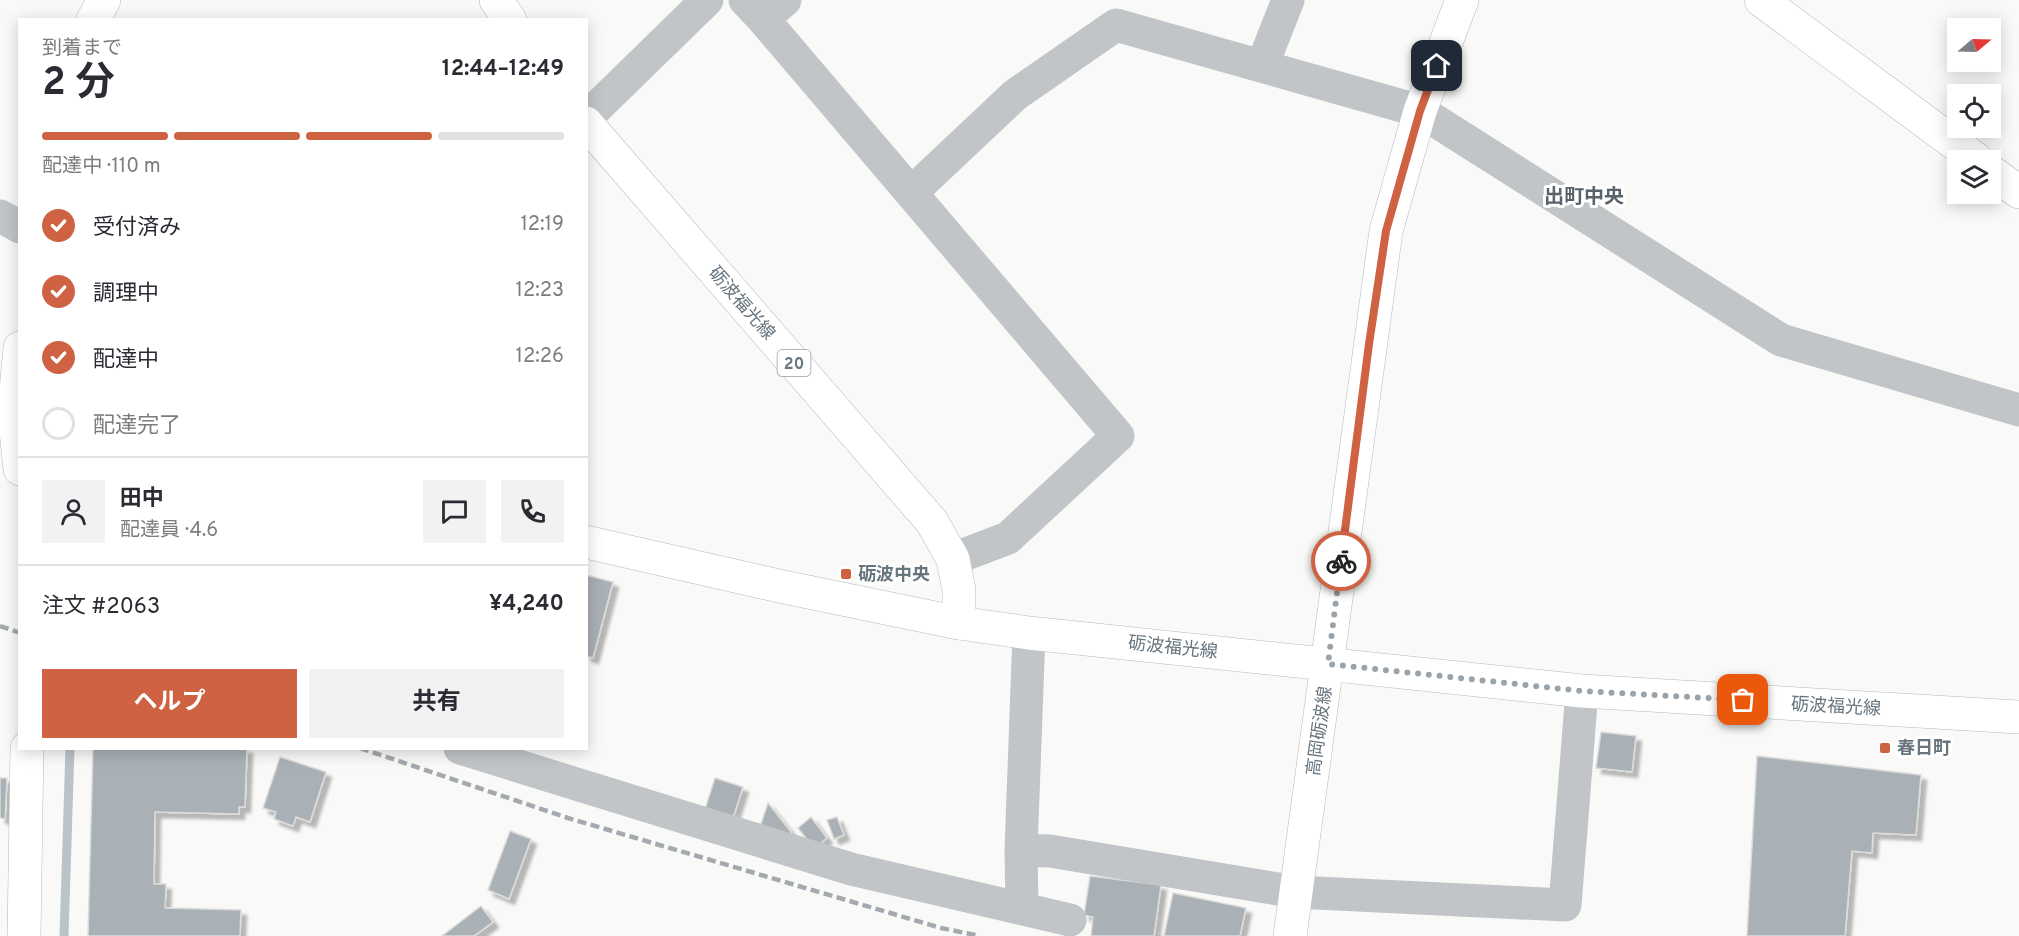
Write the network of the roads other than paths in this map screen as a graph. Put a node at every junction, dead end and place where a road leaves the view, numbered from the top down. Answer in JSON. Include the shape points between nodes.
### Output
{"nodes":[{"id":1,"x":104,"y":0,"type":"edge"},
{"id":2,"x":496,"y":0,"type":"edge"},
{"id":3,"x":707,"y":0,"type":"edge"},
{"id":4,"x":1288,"y":0,"type":"edge"},
{"id":5,"x":1462,"y":0,"type":"edge"},
{"id":6,"x":1761,"y":0,"type":"edge"},
{"id":7,"x":764,"y":6,"type":"edge"},
{"id":8,"x":94,"y":18,"type":"edge"},
{"id":9,"x":509,"y":18,"type":"edge"},
{"id":10,"x":1262,"y":66,"type":"junction"},
{"id":11,"x":1420,"y":111,"type":"junction"},
{"id":12,"x":588,"y":115,"type":"edge"},
{"id":13,"x":588,"y":125,"type":"edge"},
{"id":14,"x":1964,"y":150,"type":"edge"},
{"id":15,"x":2001,"y":179,"type":"edge"},
{"id":16,"x":912,"y":192,"type":"junction"},
{"id":17,"x":2019,"y":192,"type":"edge"},
{"id":18,"x":0,"y":216,"type":"edge"},
{"id":19,"x":18,"y":226,"type":"edge"},
{"id":20,"x":18,"y":362,"type":"edge"},
{"id":21,"x":2019,"y":410,"type":"edge"},
{"id":22,"x":11,"y":411,"type":"edge"},
{"id":23,"x":18,"y":456,"type":"edge"},
{"id":24,"x":588,"y":542,"type":"edge"},
{"id":25,"x":953,"y":559,"type":"junction"},
{"id":26,"x":959,"y":622,"type":"junction"},
{"id":27,"x":1029,"y":633,"type":"junction"},
{"id":28,"x":1328,"y":664,"type":"junction"},
{"id":29,"x":1582,"y":691,"type":"junction"},
{"id":30,"x":2019,"y":717,"type":"edge"},
{"id":31,"x":27,"y":750,"type":"edge"},
{"id":32,"x":467,"y":750,"type":"edge"},
{"id":33,"x":1021,"y":850,"type":"junction"},
{"id":34,"x":1296,"y":892,"type":"junction"},
{"id":35,"x":1022,"y":909,"type":"junction"},
{"id":36,"x":1070,"y":920,"type":"dead end"},
{"id":37,"x":24,"y":936,"type":"edge"},
{"id":38,"x":1290,"y":936,"type":"edge"}],
"edges":[{"from":1,"to":8,"type":"main road"},
{"from":2,"to":9,"type":"main road"},
{"from":3,"to":12,"type":"street"},
{"from":4,"to":10,"type":"street"},
{"from":5,"to":11,"type":"main road","name":"高岡砺波線"},
{"from":6,"to":14,"type":"main road"},
{"from":7,"to":16,"type":"street"},
{"from":10,"to":11,"type":"street"},
{"from":10,"to":16,"type":"street","via":[[1116,25],[1015,95]]},
{"from":11,"to":21,"type":"street","via":[[1781,340]]},
{"from":11,"to":28,"type":"main road","name":"高岡砺波線","via":[[1386,231]]},
{"from":13,"to":25,"type":"main road","name":"砺波福光線","number":"20","via":[[932,522]]},
{"from":15,"to":17,"type":"main road"},
{"from":16,"to":25,"type":"street","via":[[1118,436],[1008,538]]},
{"from":18,"to":19,"type":"street"},
{"from":20,"to":22,"type":"main road"},
{"from":22,"to":23,"type":"main road"},
{"from":24,"to":26,"type":"main road"},
{"from":25,"to":26,"type":"main road","name":"砺波福光線","number":"20"},
{"from":26,"to":27,"type":"main road","name":"砺波福光線"},
{"from":27,"to":28,"type":"main road","name":"砺波福光線"},
{"from":27,"to":33,"type":"street"},
{"from":28,"to":29,"type":"main road","name":"砺波福光線"},
{"from":28,"to":34,"type":"main road","name":"高岡砺波線"},
{"from":29,"to":30,"type":"main road","name":"砺波福光線"},
{"from":29,"to":34,"type":"street","via":[[1565,905]]},
{"from":31,"to":37,"type":"main road"},
{"from":32,"to":35,"type":"street","via":[[851,868]]},
{"from":33,"to":34,"type":"street","via":[[1050,851]]},
{"from":33,"to":35,"type":"street"},
{"from":34,"to":38,"type":"main road","name":"高岡砺波線"},
{"from":35,"to":36,"type":"street"}]}
